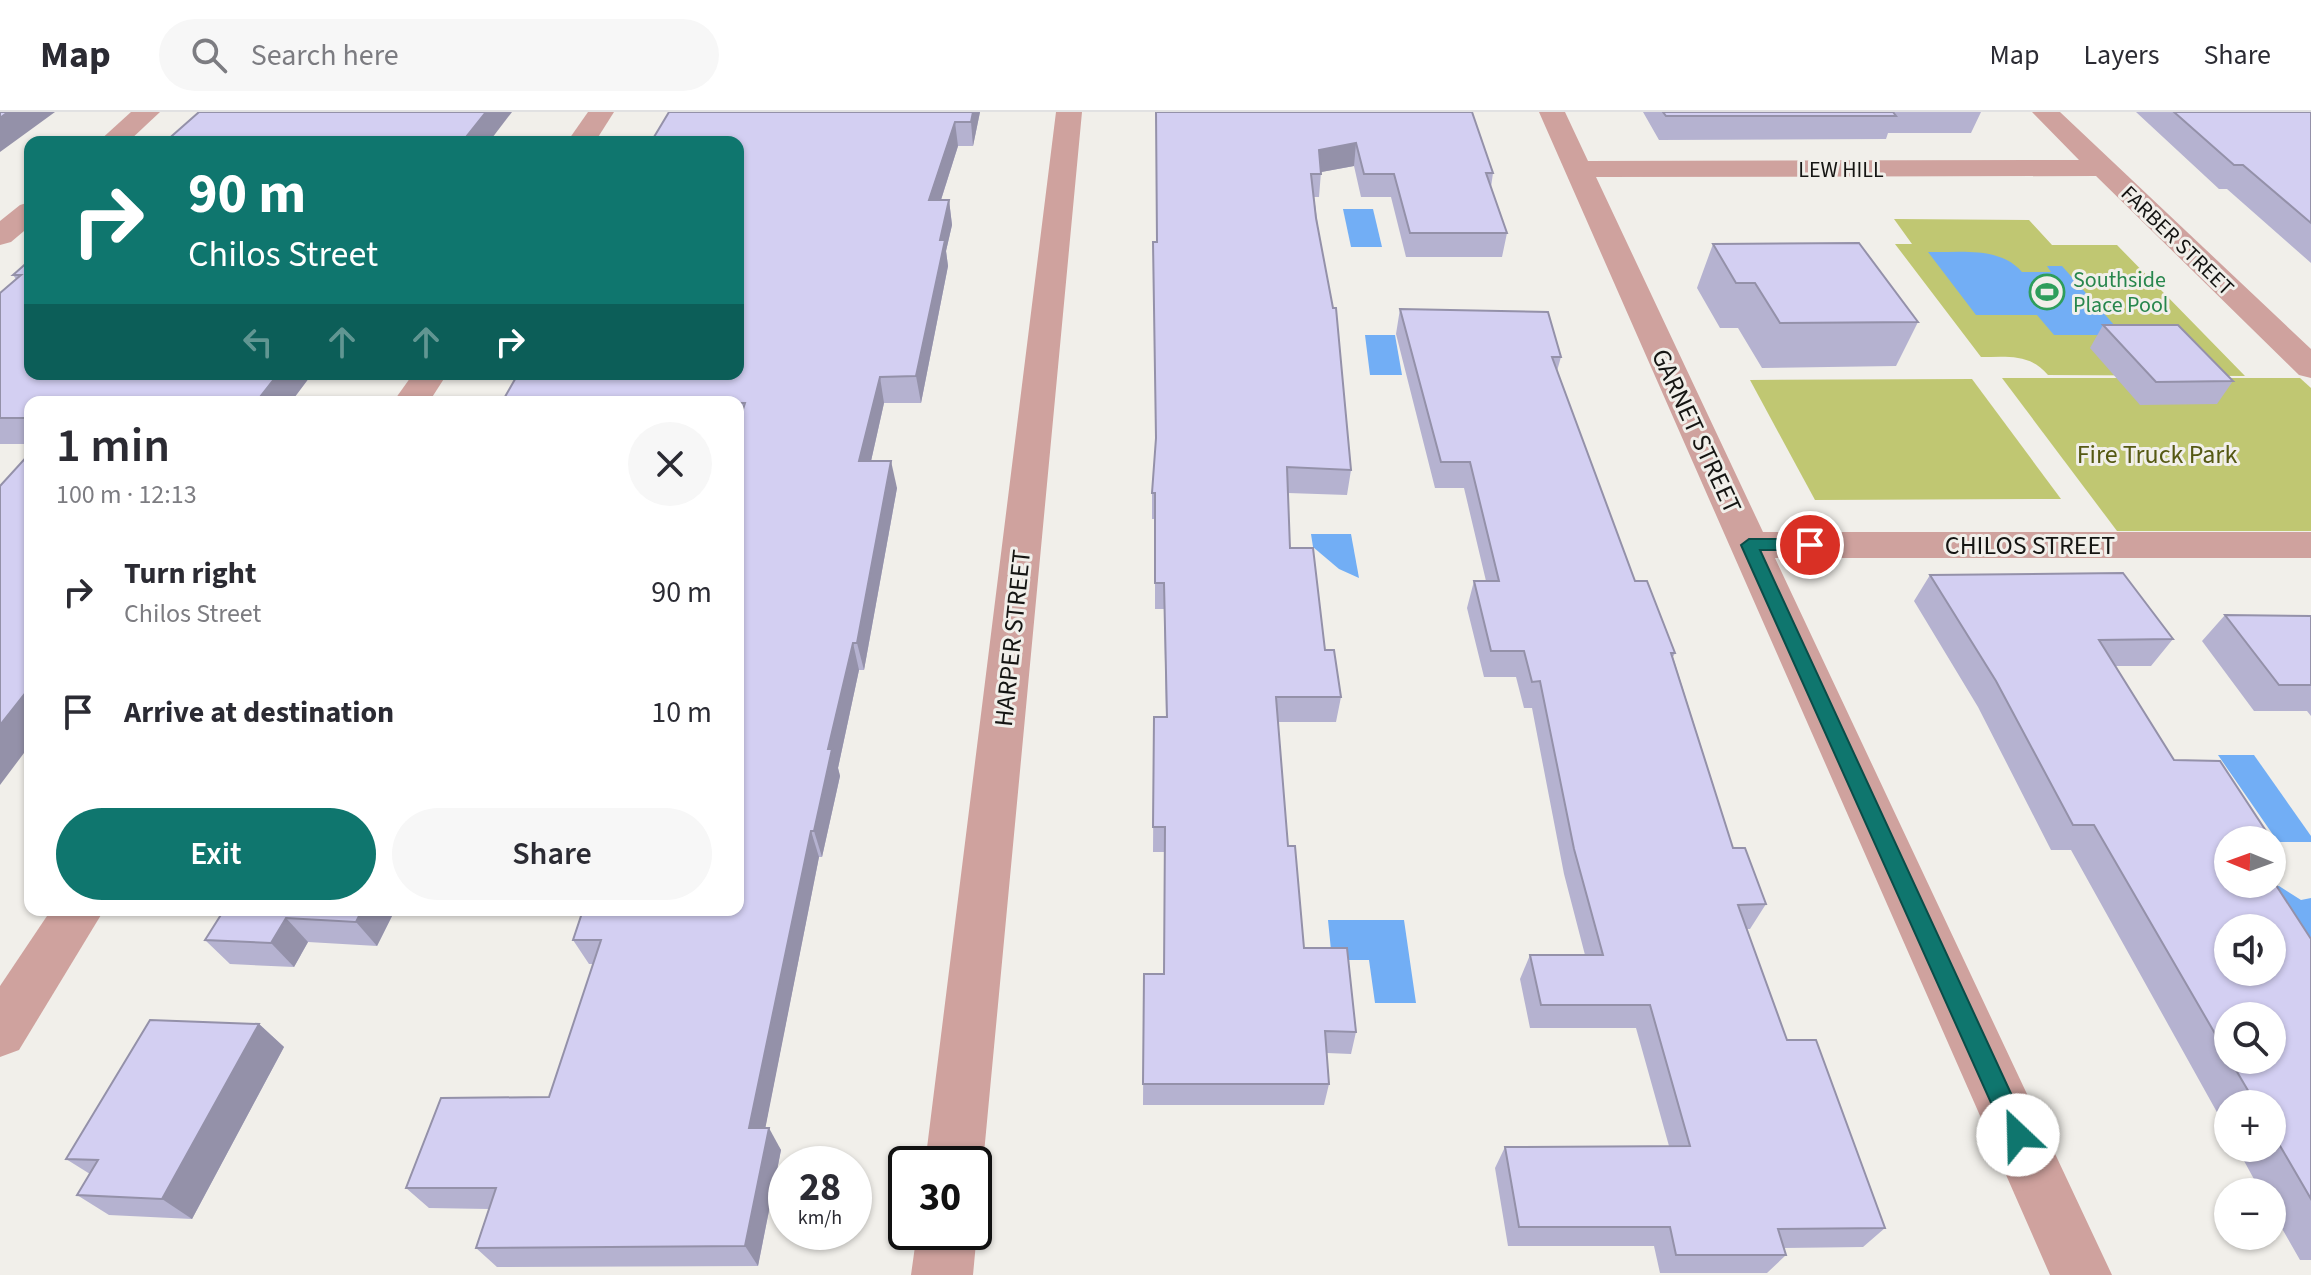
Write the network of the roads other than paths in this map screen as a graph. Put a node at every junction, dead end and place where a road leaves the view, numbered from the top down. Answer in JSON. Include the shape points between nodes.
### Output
{"nodes":[{"id":1,"x":147,"y":112,"type":"edge"},
{"id":2,"x":601,"y":112,"type":"edge"},
{"id":3,"x":1069,"y":112,"type":"edge"},
{"id":4,"x":1552,"y":112,"type":"edge"},
{"id":5,"x":2045,"y":112,"type":"edge"},
{"id":6,"x":119,"y":136,"type":"edge"},
{"id":7,"x":585,"y":136,"type":"edge"},
{"id":8,"x":2104,"y":168,"type":"junction"},
{"id":9,"x":1578,"y":169,"type":"junction"},
{"id":10,"x":24,"y":216,"type":"edge"},
{"id":11,"x":0,"y":236,"type":"edge"},
{"id":12,"x":2311,"y":368,"type":"edge"},
{"id":13,"x":1749,"y":545,"type":"junction"},
{"id":14,"x":2311,"y":545,"type":"edge"},
{"id":15,"x":75,"y":916,"type":"edge"},
{"id":16,"x":0,"y":1032,"type":"edge"},
{"id":17,"x":956,"y":1146,"type":"edge"},
{"id":18,"x":945,"y":1250,"type":"edge"},
{"id":19,"x":942,"y":1275,"type":"edge"},
{"id":20,"x":2081,"y":1275,"type":"edge"}],
"edges":[{"from":1,"to":6,"type":"street"},
{"from":2,"to":7,"type":"street"},
{"from":3,"to":17,"type":"street","name":"HARPER STREET"},
{"from":4,"to":9,"type":"street","name":"GARNET STREET"},
{"from":5,"to":8,"type":"street","name":"FARBER STREET"},
{"from":8,"to":9,"type":"street","name":"LEW HILL"},
{"from":8,"to":12,"type":"street","name":"FARBER STREET"},
{"from":9,"to":13,"type":"street","name":"GARNET STREET"},
{"from":10,"to":11,"type":"street"},
{"from":13,"to":14,"type":"street","name":"CHILOS STREET"},
{"from":13,"to":20,"type":"street","name":"GARNET STREET"},
{"from":15,"to":16,"type":"street"},
{"from":18,"to":19,"type":"street"}]}
